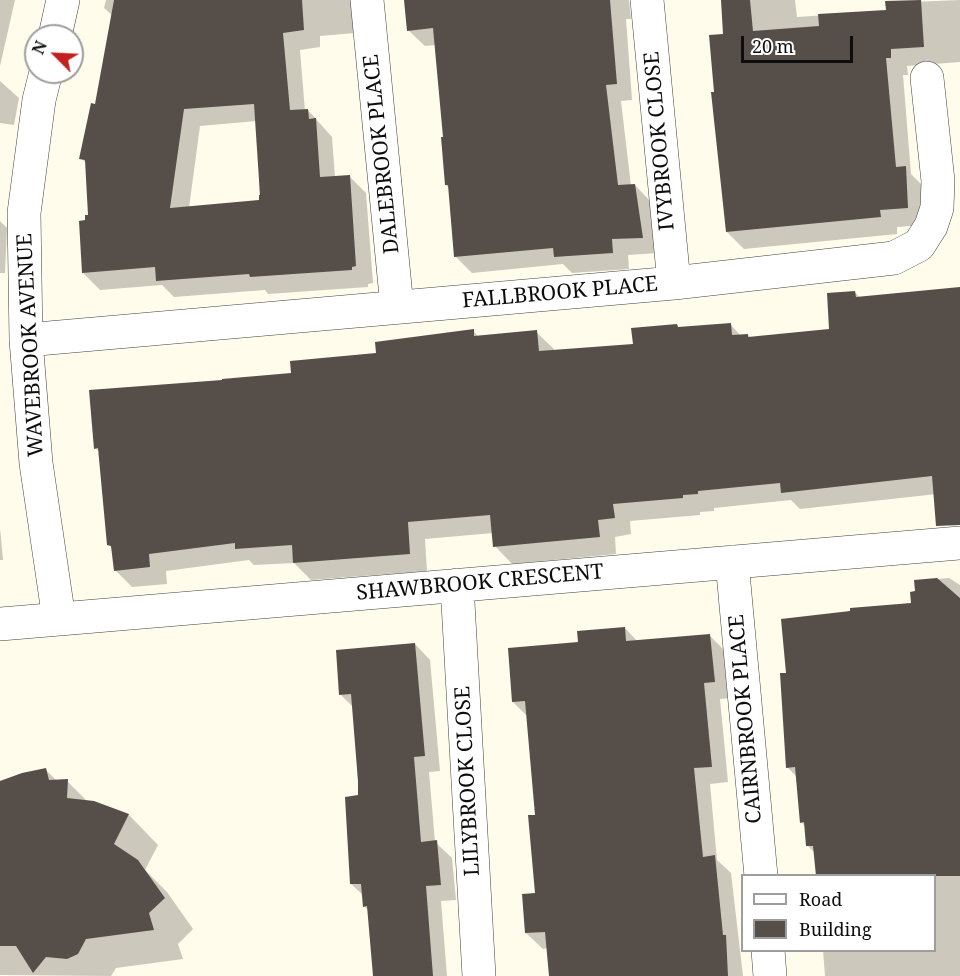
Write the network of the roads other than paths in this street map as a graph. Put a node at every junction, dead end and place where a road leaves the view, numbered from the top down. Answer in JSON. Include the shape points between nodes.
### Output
{"nodes":[{"id":1,"x":63,"y":0,"type":"edge"},
{"id":2,"x":367,"y":0,"type":"edge"},
{"id":3,"x":647,"y":0,"type":"edge"},
{"id":4,"x":57,"y":24,"type":"edge"},
{"id":5,"x":927,"y":78,"type":"dead end"},
{"id":6,"x":43,"y":84,"type":"edge"},
{"id":7,"x":674,"y":283,"type":"junction"},
{"id":8,"x":397,"y":307,"type":"junction"},
{"id":9,"x":27,"y":340,"type":"junction"},
{"id":10,"x":960,"y":543,"type":"edge"},
{"id":11,"x":732,"y":562,"type":"junction"},
{"id":12,"x":457,"y":585,"type":"junction"},
{"id":13,"x":59,"y":619,"type":"junction"},
{"id":14,"x":0,"y":624,"type":"edge"},
{"id":15,"x":761,"y":874,"type":"edge"},
{"id":16,"x":768,"y":952,"type":"edge"},
{"id":17,"x":479,"y":976,"type":"edge"},
{"id":18,"x":770,"y":976,"type":"edge"}],
"edges":[{"from":1,"to":4,"type":"street"},
{"from":2,"to":8,"type":"street","name":"DALEBROOK PLACE"},
{"from":3,"to":7,"type":"street","name":"IVYBROOK CLOSE"},
{"from":5,"to":7,"type":"street","name":"FALLBROOK PLACE","via":[[938,208],[919,245],[894,258]]},
{"from":6,"to":9,"type":"street","name":"WAVEBROOK AVENUE","via":[[24,213]]},
{"from":7,"to":8,"type":"street","name":"FALLBROOK PLACE"},
{"from":8,"to":9,"type":"street","name":"FALLBROOK PLACE"},
{"from":9,"to":13,"type":"street","name":"WAVEBROOK AVENUE","via":[[36,463]]},
{"from":10,"to":11,"type":"street","name":"SHAWBROOK CRESCENT"},
{"from":11,"to":12,"type":"street","name":"SHAWBROOK CRESCENT"},
{"from":11,"to":15,"type":"street","name":"CAIRNBROOK PLACE"},
{"from":12,"to":13,"type":"street","name":"SHAWBROOK CRESCENT"},
{"from":12,"to":17,"type":"street","name":"LILYBROOK CLOSE"},
{"from":13,"to":14,"type":"street","name":"SHAWBROOK CRESCENT"},
{"from":16,"to":18,"type":"street"}]}
